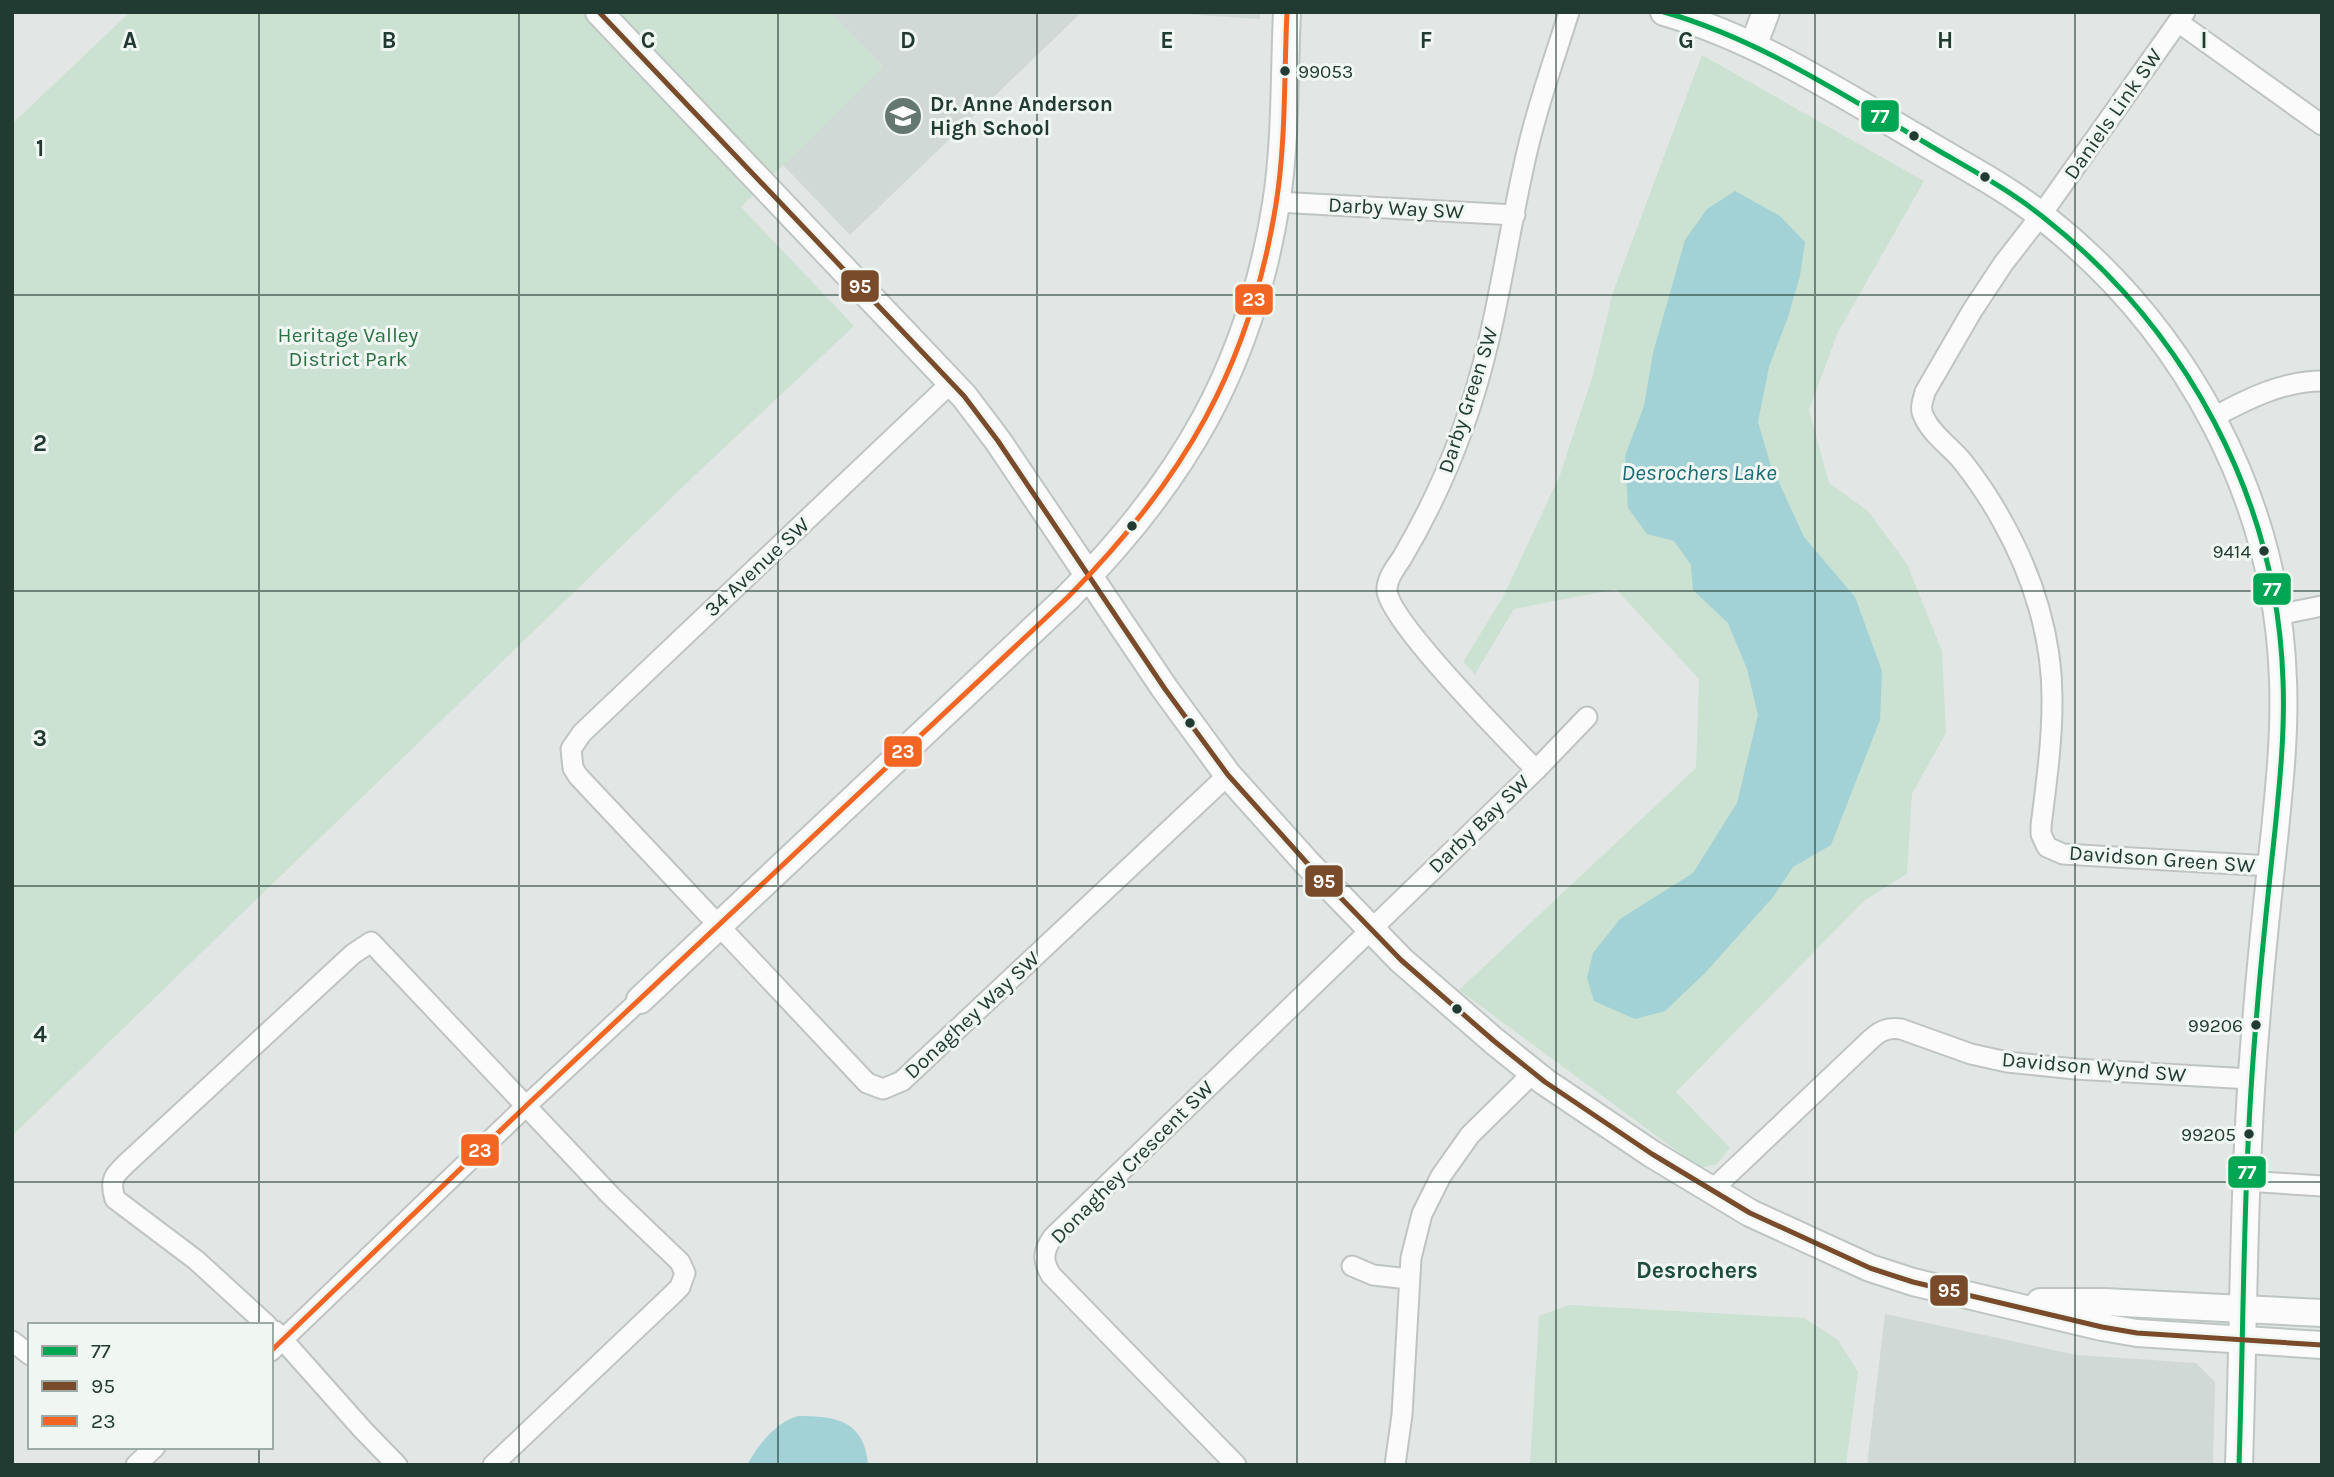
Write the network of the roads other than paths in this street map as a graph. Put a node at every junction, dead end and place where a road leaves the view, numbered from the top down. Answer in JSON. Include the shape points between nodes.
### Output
{"nodes":[{"id":1,"x":599,"y":12,"type":"edge"},
{"id":2,"x":1287,"y":12,"type":"edge"},
{"id":3,"x":1569,"y":12,"type":"edge"},
{"id":4,"x":1664,"y":12,"type":"edge"},
{"id":5,"x":1766,"y":12,"type":"edge"},
{"id":6,"x":2182,"y":17,"type":"edge"},
{"id":7,"x":1753,"y":46,"type":"junction"},
{"id":8,"x":2322,"y":125,"type":"edge"},
{"id":9,"x":1277,"y":202,"type":"junction"},
{"id":10,"x":1515,"y":215,"type":"junction"},
{"id":11,"x":2041,"y":215,"type":"junction"},
{"id":12,"x":2322,"y":380,"type":"edge"},
{"id":13,"x":952,"y":382,"type":"junction"},
{"id":14,"x":2214,"y":417,"type":"junction"},
{"id":15,"x":1088,"y":576,"type":"junction"},
{"id":16,"x":2322,"y":606,"type":"edge"},
{"id":17,"x":2277,"y":615,"type":"junction"},
{"id":18,"x":1587,"y":717,"type":"dead end"},
{"id":19,"x":570,"y":758,"type":"joint"},
{"id":20,"x":1536,"y":770,"type":"junction"},
{"id":21,"x":1228,"y":775,"type":"junction"},
{"id":22,"x":2271,"y":866,"type":"junction"},
{"id":23,"x":719,"y":926,"type":"junction"},
{"id":24,"x":1370,"y":930,"type":"junction"},
{"id":25,"x":640,"y":1000,"type":"joint"},
{"id":26,"x":1533,"y":1073,"type":"junction"},
{"id":27,"x":2251,"y":1079,"type":"junction"},
{"id":28,"x":527,"y":1105,"type":"junction"},
{"id":29,"x":2246,"y":1181,"type":"junction"},
{"id":30,"x":2322,"y":1186,"type":"edge"},
{"id":31,"x":1711,"y":1191,"type":"junction"},
{"id":32,"x":1352,"y":1266,"type":"dead end"},
{"id":33,"x":1409,"y":1279,"type":"junction"},
{"id":34,"x":2003,"y":1302,"type":"junction"},
{"id":35,"x":2243,"y":1309,"type":"junction"},
{"id":36,"x":2322,"y":1313,"type":"edge"},
{"id":37,"x":265,"y":1323,"type":"edge"},
{"id":38,"x":276,"y":1340,"type":"edge"},
{"id":39,"x":12,"y":1341,"type":"edge"},
{"id":40,"x":2242,"y":1341,"type":"junction"},
{"id":41,"x":2322,"y":1345,"type":"edge"},
{"id":42,"x":28,"y":1353,"type":"edge"},
{"id":43,"x":397,"y":1465,"type":"edge"},
{"id":44,"x":493,"y":1465,"type":"edge"},
{"id":45,"x":1236,"y":1465,"type":"edge"},
{"id":46,"x":1395,"y":1465,"type":"edge"},
{"id":47,"x":2239,"y":1465,"type":"edge"}],
"edges":[{"from":1,"to":13,"type":"street"},
{"from":2,"to":9,"type":"street"},
{"from":3,"to":10,"type":"street","name":"Darby Green SW","via":[[1531,135]]},
{"from":4,"to":7,"type":"street"},
{"from":5,"to":7,"type":"street"},
{"from":6,"to":8,"type":"street"},
{"from":6,"to":11,"type":"street","name":"Daniels Link SW"},
{"from":7,"to":11,"type":"street","via":[[1980,175]]},
{"from":9,"to":10,"type":"street","name":"Darby Way SW"},
{"from":9,"to":15,"type":"street","via":[[1243,337],[1199,432],[1124,538]]},
{"from":10,"to":20,"type":"street","name":"Darby Green SW","via":[[1496,316],[1463,429],[1428,512],[1391,575],[1387,591],[1395,610],[1429,652]]},
{"from":11,"to":14,"type":"street","via":[[2129,296],[2174,353]]},
{"from":11,"to":22,"type":"street","name":"Davidson Green SW","via":[[1972,311],[1921,406],[1933,430],[1988,495],[2026,570],[2038,608],[2052,700],[2043,842],[2063,853]]},
{"from":12,"to":14,"type":"street","via":[[2267,391]]},
{"from":13,"to":15,"type":"street","via":[[998,441]]},
{"from":13,"to":19,"type":"street","name":"34 Avenue SW","via":[[582,733]]},
{"from":14,"to":17,"type":"street","via":[[2251,508]]},
{"from":15,"to":21,"type":"street"},
{"from":15,"to":23,"type":"street"},
{"from":16,"to":17,"type":"street"},
{"from":17,"to":22,"type":"street","via":[[2283,731]]},
{"from":18,"to":20,"type":"street","name":"Darby Bay SW"},
{"from":19,"to":23,"type":"street","name":"Donaghey Way SW","via":[[578,776]]},
{"from":20,"to":24,"type":"street","name":"Darby Bay SW"},
{"from":21,"to":23,"type":"street","name":"Donaghey Way SW","via":[[902,1081],[883,1089],[867,1083]]},
{"from":21,"to":24,"type":"street"},
{"from":22,"to":27,"type":"street"},
{"from":23,"to":25,"type":"street"},
{"from":24,"to":26,"type":"street"},
{"from":24,"to":45,"type":"street","name":"Donaghey Crescent SW","via":[[1053,1237],[1043,1256],[1051,1275]]},
{"from":25,"to":28,"type":"street"},
{"from":26,"to":31,"type":"street"},
{"from":26,"to":33,"type":"street","via":[[1470,1135],[1441,1176],[1419,1225]]},
{"from":27,"to":29,"type":"street"},
{"from":27,"to":31,"type":"street","name":"Davidson Wynd SW","via":[[2007,1062],[1889,1029],[1868,1042]]},
{"from":28,"to":37,"type":"street","via":[[371,942],[353,954],[116,1174],[111,1187],[115,1199],[196,1260]]},
{"from":28,"to":38,"type":"street"},
{"from":28,"to":44,"type":"street","via":[[680,1262],[685,1273],[680,1287]]},
{"from":29,"to":30,"type":"street"},
{"from":29,"to":35,"type":"street"},
{"from":31,"to":34,"type":"street","via":[[1772,1225],[1870,1268]]},
{"from":32,"to":33,"type":"street","via":[[1373,1275]]},
{"from":33,"to":46,"type":"street"},
{"from":34,"to":35,"type":"street"},
{"from":34,"to":40,"type":"street","via":[[2137,1333]]},
{"from":35,"to":36,"type":"street"},
{"from":35,"to":40,"type":"street"},
{"from":38,"to":43,"type":"street"},
{"from":39,"to":42,"type":"street"},
{"from":40,"to":41,"type":"street"},
{"from":40,"to":47,"type":"street"}]}
